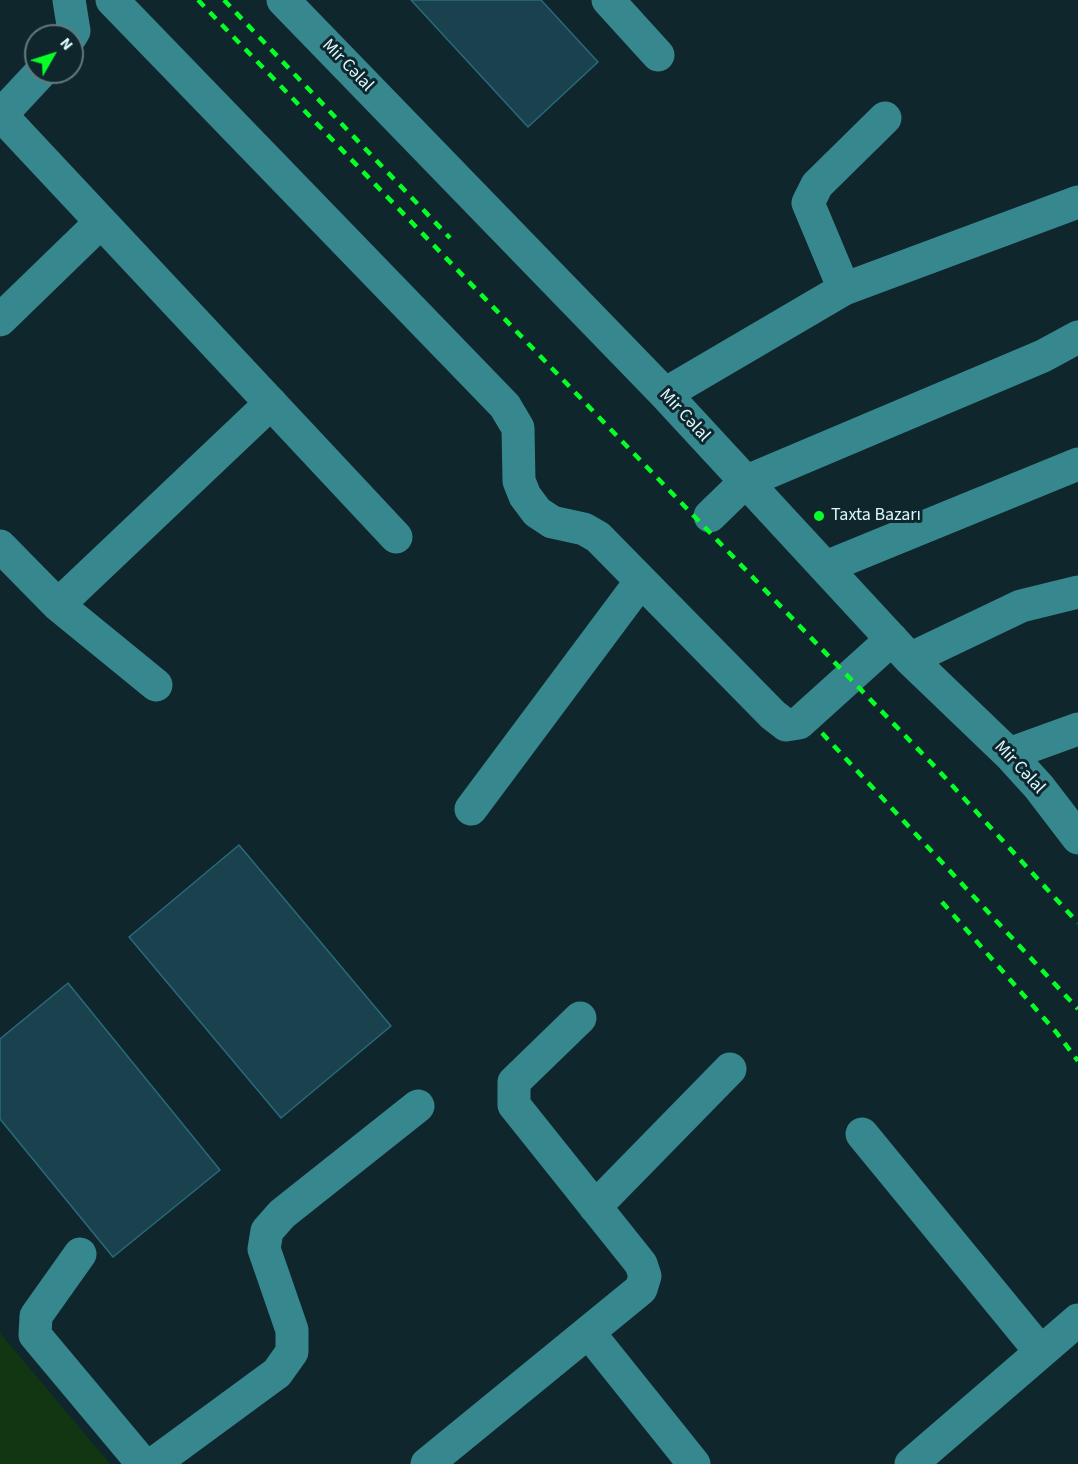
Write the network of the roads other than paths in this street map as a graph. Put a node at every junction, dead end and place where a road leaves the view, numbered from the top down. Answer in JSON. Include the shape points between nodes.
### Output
{"nodes":[{"id":1,"x":69,"y":0,"type":"edge"},
{"id":2,"x":112,"y":0,"type":"edge"},
{"id":3,"x":282,"y":0,"type":"edge"},
{"id":4,"x":608,"y":0,"type":"edge"},
{"id":5,"x":73,"y":24,"type":"edge"},
{"id":6,"x":658,"y":55,"type":"dead end"},
{"id":7,"x":29,"y":84,"type":"edge"},
{"id":8,"x":0,"y":114,"type":"edge"},
{"id":9,"x":885,"y":118,"type":"dead end"},
{"id":10,"x":1078,"y":202,"type":"edge"},
{"id":11,"x":101,"y":222,"type":"junction"},
{"id":12,"x":844,"y":289,"type":"junction"},
{"id":13,"x":0,"y":320,"type":"edge"},
{"id":14,"x":1078,"y":337,"type":"edge"},
{"id":15,"x":665,"y":394,"type":"junction"},
{"id":16,"x":271,"y":403,"type":"junction"},
{"id":17,"x":1078,"y":464,"type":"edge"},
{"id":18,"x":745,"y":482,"type":"junction"},
{"id":19,"x":710,"y":516,"type":"dead end"},
{"id":20,"x":396,"y":537,"type":"dead end"},
{"id":21,"x":0,"y":546,"type":"edge"},
{"id":22,"x":826,"y":567,"type":"junction"},
{"id":23,"x":640,"y":581,"type":"junction"},
{"id":24,"x":1078,"y":592,"type":"edge"},
{"id":25,"x":58,"y":605,"type":"junction"},
{"id":26,"x":901,"y":649,"type":"junction"},
{"id":27,"x":156,"y":685,"type":"dead end"},
{"id":28,"x":1078,"y":729,"type":"edge"},
{"id":29,"x":1009,"y":754,"type":"junction"},
{"id":30,"x":471,"y":809,"type":"dead end"},
{"id":31,"x":1078,"y":838,"type":"edge"},
{"id":32,"x":580,"y":1018,"type":"dead end"},
{"id":33,"x":730,"y":1069,"type":"dead end"},
{"id":34,"x":418,"y":1106,"type":"dead end"},
{"id":35,"x":862,"y":1134,"type":"dead end"},
{"id":36,"x":595,"y":1207,"type":"junction"},
{"id":37,"x":80,"y":1254,"type":"dead end"},
{"id":38,"x":1078,"y":1320,"type":"edge"},
{"id":39,"x":589,"y":1333,"type":"junction"},
{"id":40,"x":1040,"y":1351,"type":"junction"},
{"id":41,"x":142,"y":1464,"type":"edge"},
{"id":42,"x":153,"y":1464,"type":"edge"},
{"id":43,"x":427,"y":1464,"type":"edge"},
{"id":44,"x":694,"y":1464,"type":"edge"},
{"id":45,"x":911,"y":1464,"type":"edge"}],
"edges":[{"from":1,"to":5,"type":"street"},
{"from":2,"to":23,"type":"street","via":[[505,406],[518,428],[519,481],[537,512],[552,522],[584,529],[598,537]]},
{"from":3,"to":15,"type":"street","name":"Mir Cəlal"},
{"from":4,"to":6,"type":"street"},
{"from":7,"to":8,"type":"street"},
{"from":8,"to":11,"type":"street"},
{"from":9,"to":12,"type":"street","via":[[817,185],[808,203]]},
{"from":10,"to":12,"type":"street"},
{"from":11,"to":13,"type":"street"},
{"from":11,"to":16,"type":"street"},
{"from":12,"to":15,"type":"street"},
{"from":14,"to":18,"type":"street","via":[[1043,356]]},
{"from":15,"to":18,"type":"street","name":"Mir Cəlal"},
{"from":16,"to":20,"type":"street"},
{"from":16,"to":25,"type":"street"},
{"from":17,"to":22,"type":"street"},
{"from":18,"to":19,"type":"street"},
{"from":18,"to":22,"type":"street","name":"Mir Cəlal"},
{"from":21,"to":25,"type":"street"},
{"from":22,"to":26,"type":"street","name":"Mir Cəlal"},
{"from":23,"to":26,"type":"street","via":[[786,725],[799,723]]},
{"from":23,"to":30,"type":"street"},
{"from":24,"to":26,"type":"street","via":[[1021,606]]},
{"from":25,"to":27,"type":"street"},
{"from":26,"to":29,"type":"street","name":"Mir Cəlal"},
{"from":28,"to":29,"type":"street"},
{"from":29,"to":31,"type":"street","name":"Mir Cəlal"},
{"from":32,"to":36,"type":"street","via":[[514,1082],[514,1105]]},
{"from":33,"to":36,"type":"street"},
{"from":34,"to":42,"type":"street","via":[[282,1214],[267,1231],[264,1249],[292,1330],[292,1352],[277,1373]]},
{"from":35,"to":40,"type":"street"},
{"from":36,"to":39,"type":"street","via":[[641,1264],[645,1276],[642,1289]]},
{"from":37,"to":41,"type":"street","via":[[36,1316],[34,1335]]},
{"from":38,"to":40,"type":"street"},
{"from":39,"to":43,"type":"street"},
{"from":39,"to":44,"type":"street"},
{"from":40,"to":45,"type":"street"}]}
